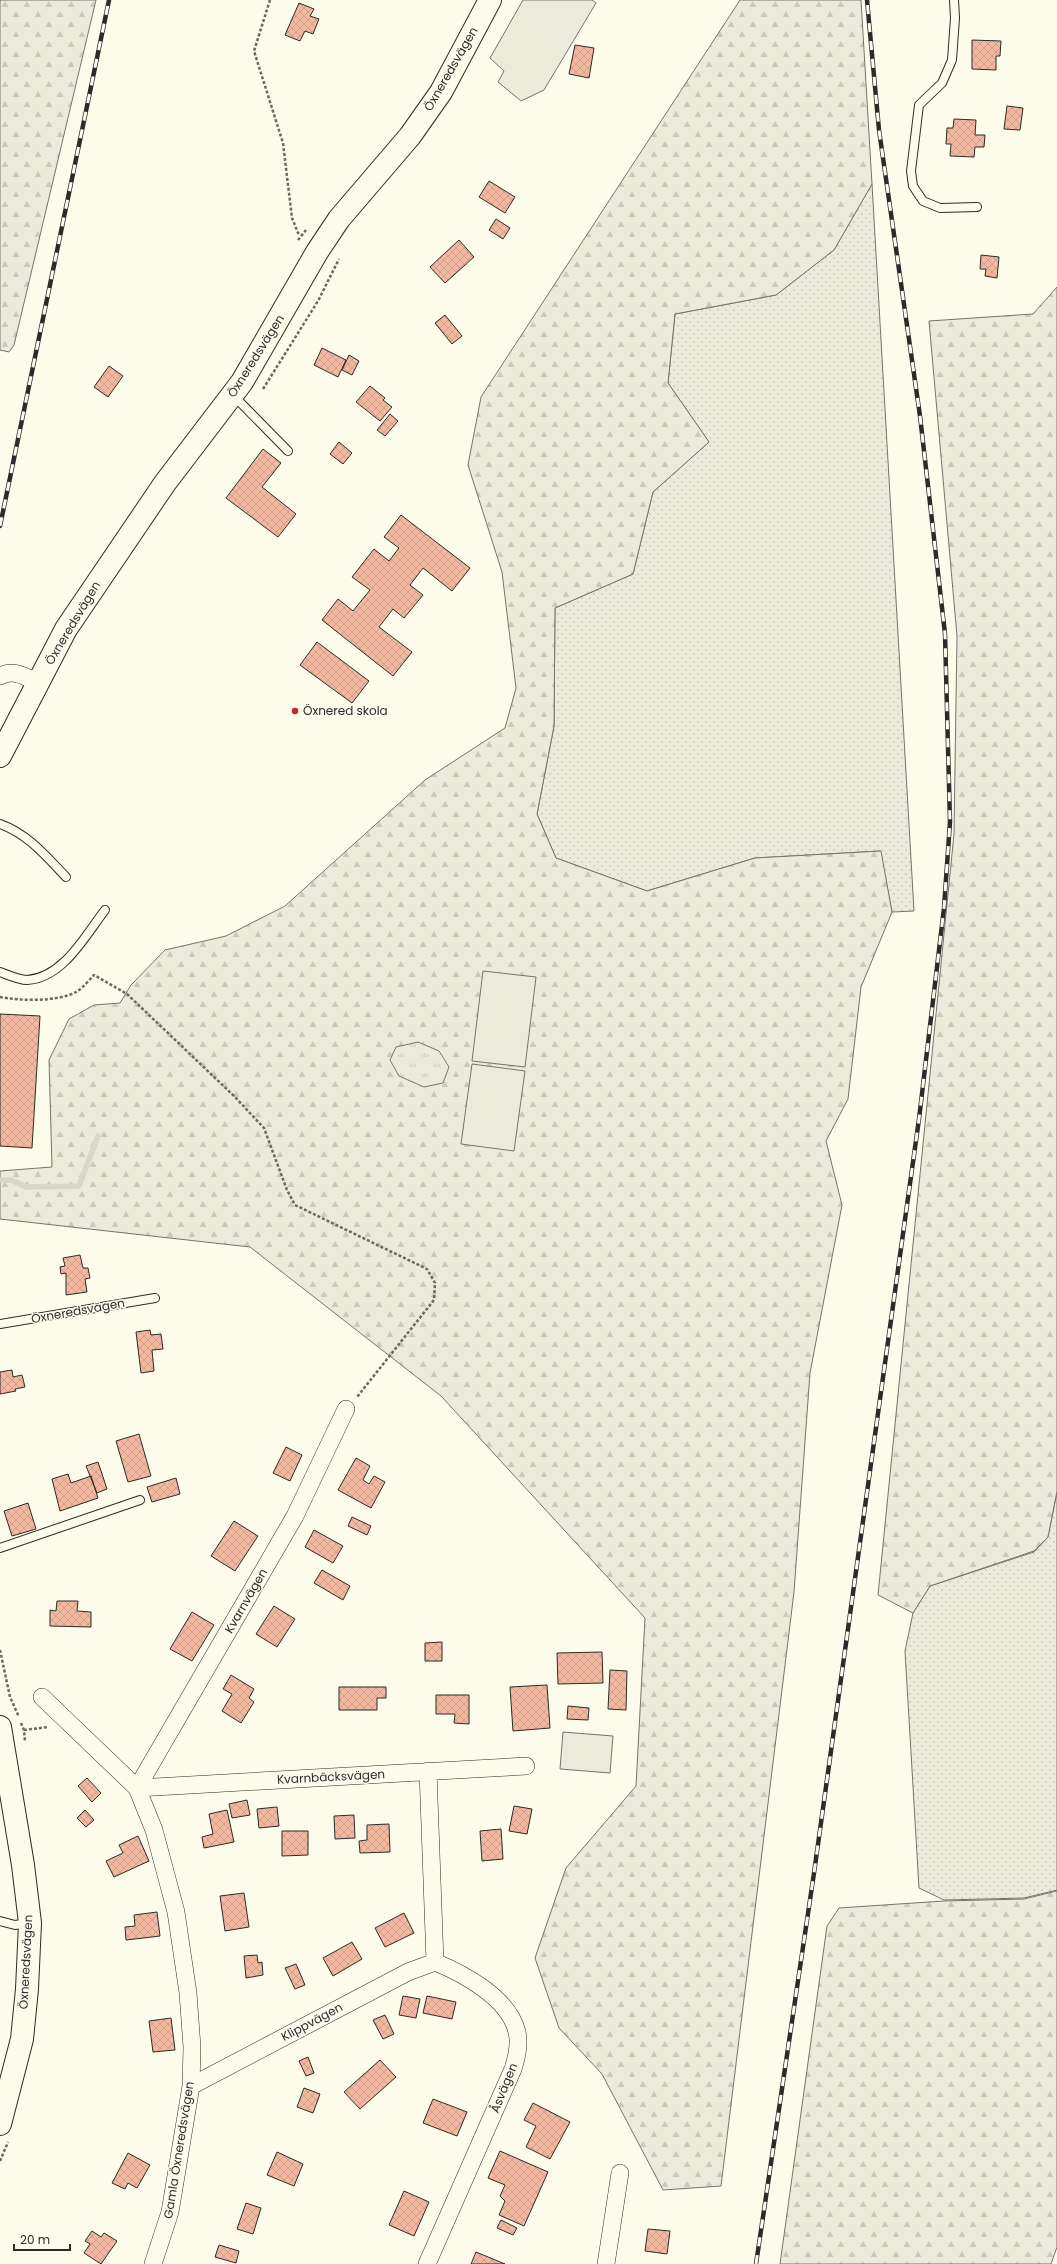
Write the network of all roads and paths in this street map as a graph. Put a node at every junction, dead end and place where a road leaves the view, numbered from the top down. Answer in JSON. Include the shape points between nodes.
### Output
{"nodes":[{"id":1,"x":270,"y":0,"type":"edge"},
{"id":2,"x":490,"y":0,"type":"edge"},
{"id":3,"x":954,"y":0,"type":"edge"},
{"id":4,"x":976,"y":207,"type":"dead end"},
{"id":5,"x":301,"y":235,"type":"dead end"},
{"id":6,"x":233,"y":395,"type":"junction"},
{"id":7,"x":288,"y":452,"type":"dead end"},
{"id":8,"x":0,"y":676,"type":"edge"},
{"id":9,"x":37,"y":682,"type":"junction"},
{"id":10,"x":0,"y":756,"type":"edge"},
{"id":11,"x":0,"y":824,"type":"edge"},
{"id":12,"x":66,"y":877,"type":"dead end"},
{"id":13,"x":105,"y":910,"type":"dead end"},
{"id":14,"x":0,"y":972,"type":"edge"},
{"id":15,"x":0,"y":997,"type":"edge"},
{"id":16,"x":155,"y":1298,"type":"dead end"},
{"id":17,"x":0,"y":1324,"type":"edge"},
{"id":18,"x":346,"y":1409,"type":"joint"},
{"id":19,"x":140,"y":1500,"type":"dead end"},
{"id":20,"x":0,"y":1548,"type":"edge"},
{"id":21,"x":42,"y":1697,"type":"dead end"},
{"id":22,"x":0,"y":1727,"type":"edge"},
{"id":23,"x":526,"y":1766,"type":"dead end"},
{"id":24,"x":428,"y":1772,"type":"junction"},
{"id":25,"x":137,"y":1788,"type":"junction"},
{"id":26,"x":0,"y":1921,"type":"edge"},
{"id":27,"x":30,"y":1923,"type":"junction"},
{"id":28,"x":435,"y":1962,"type":"junction"},
{"id":29,"x":191,"y":2086,"type":"junction"},
{"id":30,"x":0,"y":2124,"type":"edge"},
{"id":31,"x":620,"y":2173,"type":"dead end"},
{"id":32,"x":153,"y":2264,"type":"edge"},
{"id":33,"x":426,"y":2264,"type":"edge"},
{"id":34,"x":606,"y":2264,"type":"edge"}],
"edges":[{"from":1,"to":5,"type":"path","via":[[254,51],[283,143],[292,218]]},
{"from":2,"to":6,"type":"street","name":"Öxneredsvägen","via":[[441,92],[410,136],[339,219],[318,250],[271,336]]},
{"from":3,"to":4,"type":"lane","via":[[952,60],[942,83],[919,105],[911,171],[913,186],[923,201],[940,208]]},
{"from":6,"to":7,"type":"lane"},
{"from":6,"to":9,"type":"street","name":"Öxneredsvägen","via":[[195,442],[113,558],[66,629]]},
{"from":8,"to":9,"type":"street","via":[[10,672]]},
{"from":9,"to":10,"type":"street","name":"Öxneredsvägen"},
{"from":11,"to":12,"type":"lane","via":[[9,827],[37,846]]},
{"from":13,"to":14,"type":"lane","via":[[59,968],[43,977],[25,980]]},
{"from":15,"to":18,"type":"path","via":[[62,997],[76,992],[94,975],[126,994],[234,1096],[264,1128],[287,1190],[296,1205],[427,1269],[435,1283],[434,1300]]},
{"from":16,"to":17,"type":"lane","name":"Öxneredsvägen"},
{"from":18,"to":25,"type":"street","name":"Kvarnvägen","via":[[295,1516]]},
{"from":19,"to":20,"type":"lane"},
{"from":21,"to":25,"type":"street","name":"Gamla Öxneredsvägen"},
{"from":22,"to":27,"type":"street","name":"Öxneredsvägen"},
{"from":23,"to":24,"type":"street","name":"Kvarnbäcksvägen"},
{"from":24,"to":25,"type":"street","name":"Kvarnbäcksvägen"},
{"from":24,"to":28,"type":"street"},
{"from":25,"to":29,"type":"street","name":"Gamla Öxneredsvägen","via":[[154,1830],[176,1912],[188,1992],[192,2047]]},
{"from":26,"to":27,"type":"lane","via":[[15,1925]]},
{"from":27,"to":30,"type":"street","name":"Öxneredsvägen","via":[[22,2039]]},
{"from":28,"to":29,"type":"street","name":"Klippvägen","via":[[408,1972]]},
{"from":28,"to":33,"type":"street","name":"Åsvägen","via":[[461,1973],[495,1999],[514,2022],[518,2043],[514,2069]]},
{"from":29,"to":32,"type":"street","name":"Gamla Öxneredsvägen","via":[[170,2212]]},
{"from":31,"to":34,"type":"street"}]}
